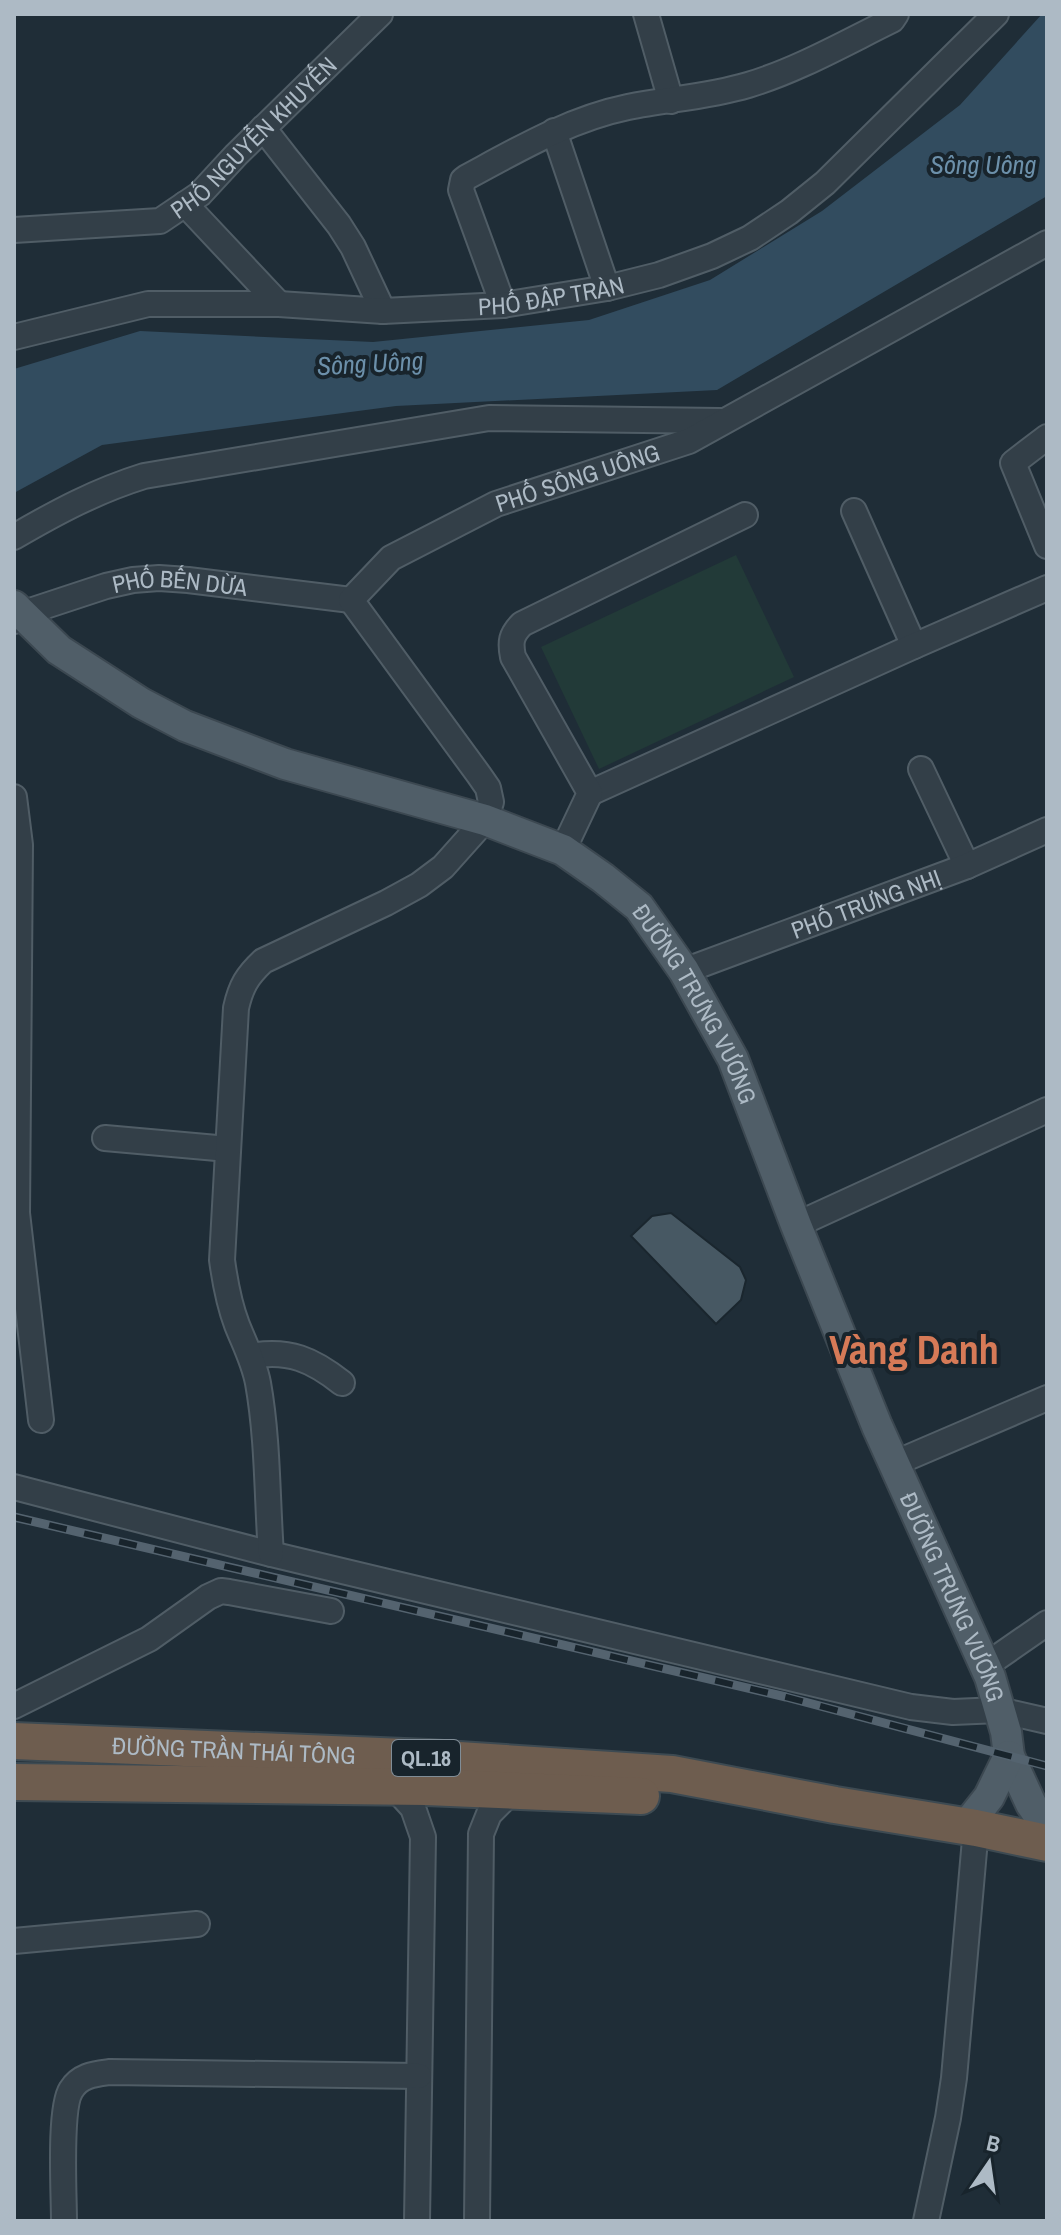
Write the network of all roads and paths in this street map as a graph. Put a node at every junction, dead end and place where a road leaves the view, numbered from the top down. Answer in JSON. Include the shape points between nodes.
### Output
{"nodes":[{"id":1,"x":380,"y":14,"type":"edge"},
{"id":2,"x":646,"y":14,"type":"edge"},
{"id":3,"x":996,"y":14,"type":"edge"},
{"id":4,"x":892,"y":16,"type":"edge"},
{"id":5,"x":671,"y":101,"type":"junction"},
{"id":6,"x":263,"y":128,"type":"junction"},
{"id":7,"x":554,"y":131,"type":"junction"},
{"id":8,"x":185,"y":204,"type":"junction"},
{"id":9,"x":14,"y":230,"type":"edge"},
{"id":10,"x":1047,"y":243,"type":"edge"},
{"id":11,"x":607,"y":288,"type":"junction"},
{"id":12,"x":279,"y":304,"type":"junction"},
{"id":13,"x":503,"y":305,"type":"junction"},
{"id":14,"x":383,"y":311,"type":"junction"},
{"id":15,"x":14,"y":337,"type":"edge"},
{"id":16,"x":725,"y":421,"type":"junction"},
{"id":17,"x":1047,"y":437,"type":"edge"},
{"id":18,"x":854,"y":511,"type":"dead end"},
{"id":19,"x":745,"y":515,"type":"dead end"},
{"id":20,"x":14,"y":537,"type":"edge"},
{"id":21,"x":1047,"y":546,"type":"edge"},
{"id":22,"x":1047,"y":588,"type":"edge"},
{"id":23,"x":351,"y":600,"type":"junction"},
{"id":24,"x":16,"y":614,"type":"edge"},
{"id":25,"x":914,"y":646,"type":"junction"},
{"id":26,"x":921,"y":769,"type":"dead end"},
{"id":27,"x":590,"y":793,"type":"junction"},
{"id":28,"x":14,"y":797,"type":"edge"},
{"id":29,"x":485,"y":820,"type":"junction"},
{"id":30,"x":1047,"y":830,"type":"edge"},
{"id":31,"x":563,"y":850,"type":"junction"},
{"id":32,"x":967,"y":866,"type":"junction"},
{"id":33,"x":684,"y":971,"type":"junction"},
{"id":34,"x":1047,"y":1110,"type":"edge"},
{"id":35,"x":105,"y":1138,"type":"dead end"},
{"id":36,"x":228,"y":1149,"type":"junction"},
{"id":37,"x":16,"y":1168,"type":"edge"},
{"id":38,"x":16,"y":1217,"type":"edge"},
{"id":39,"x":796,"y":1225,"type":"junction"},
{"id":40,"x":251,"y":1356,"type":"junction"},
{"id":41,"x":342,"y":1383,"type":"dead end"},
{"id":42,"x":1047,"y":1398,"type":"edge"},
{"id":43,"x":41,"y":1420,"type":"dead end"},
{"id":44,"x":893,"y":1464,"type":"junction"},
{"id":45,"x":14,"y":1487,"type":"edge"},
{"id":46,"x":271,"y":1554,"type":"junction"},
{"id":47,"x":331,"y":1611,"type":"dead end"},
{"id":48,"x":1047,"y":1623,"type":"edge"},
{"id":49,"x":985,"y":1666,"type":"junction"},
{"id":50,"x":14,"y":1706,"type":"edge"},
{"id":51,"x":999,"y":1710,"type":"junction"},
{"id":52,"x":1047,"y":1721,"type":"edge"},
{"id":53,"x":14,"y":1741,"type":"edge"},
{"id":54,"x":1009,"y":1756,"type":"junction"},
{"id":55,"x":14,"y":1782,"type":"edge"},
{"id":56,"x":394,"y":1787,"type":"junction"},
{"id":57,"x":512,"y":1791,"type":"junction"},
{"id":58,"x":835,"y":1805,"type":"junction"},
{"id":59,"x":971,"y":1827,"type":"junction"},
{"id":60,"x":1047,"y":1827,"type":"edge"},
{"id":61,"x":1047,"y":1843,"type":"edge"},
{"id":62,"x":197,"y":1924,"type":"dead end"},
{"id":63,"x":14,"y":1941,"type":"edge"},
{"id":64,"x":419,"y":2076,"type":"junction"},
{"id":65,"x":64,"y":2221,"type":"edge"},
{"id":66,"x":417,"y":2221,"type":"edge"},
{"id":67,"x":477,"y":2221,"type":"edge"},
{"id":68,"x":926,"y":2221,"type":"edge"}],
"edges":[{"from":1,"to":6,"type":"street","name":"PHỐ NGUYỄN KHUYẾN"},
{"from":2,"to":5,"type":"street"},
{"from":3,"to":11,"type":"street","name":"PHỐ ĐẬP TRÀN","via":[[789,212],[712,256]]},
{"from":4,"to":5,"type":"street","via":[[772,77],[719,94]]},
{"from":5,"to":7,"type":"street","via":[[628,107]]},
{"from":6,"to":8,"type":"street","name":"PHỐ NGUYỄN KHUYẾN"},
{"from":6,"to":14,"type":"street","via":[[339,225]]},
{"from":7,"to":11,"type":"street"},
{"from":7,"to":13,"type":"street","via":[[461,185]]},
{"from":8,"to":9,"type":"street","name":"PHỐ NGUYỄN KHUYẾN","via":[[160,221]]},
{"from":8,"to":12,"type":"street"},
{"from":10,"to":16,"type":"street","name":"PHỐ SÔNG UÔNG"},
{"from":11,"to":13,"type":"street","name":"PHỐ ĐẬP TRÀN"},
{"from":12,"to":14,"type":"street","name":"PHỐ ĐẬP TRÀN"},
{"from":12,"to":15,"type":"street","name":"PHỐ ĐẬP TRÀN","via":[[148,304]]},
{"from":13,"to":14,"type":"street","name":"PHỐ ĐẬP TRÀN"},
{"from":16,"to":20,"type":"street","via":[[489,418],[144,476],[74,502]]},
{"from":16,"to":23,"type":"street","name":"PHỐ SÔNG UÔNG","via":[[689,441],[496,504],[391,558]]},
{"from":17,"to":21,"type":"street","via":[[1013,463]]},
{"from":18,"to":25,"type":"street"},
{"from":19,"to":27,"type":"street","via":[[514,632],[513,657]]},
{"from":22,"to":25,"type":"street"},
{"from":23,"to":24,"type":"street","name":"PHỐ BẾN DỪA","via":[[159,578],[106,586]]},
{"from":23,"to":29,"type":"street","via":[[488,788],[491,802]]},
{"from":24,"to":29,"type":"main road","name":"ĐƯỜNG TRƯNG VƯƠNG","via":[[59,650],[185,726],[285,764]]},
{"from":25,"to":27,"type":"street"},
{"from":26,"to":32,"type":"street"},
{"from":27,"to":31,"type":"street"},
{"from":28,"to":37,"type":"street","via":[[20,845]]},
{"from":29,"to":31,"type":"main road","name":"ĐƯỜNG TRƯNG VƯƠNG"},
{"from":29,"to":36,"type":"street","via":[[443,867],[419,885],[263,961],[249,974],[236,1008]]},
{"from":30,"to":32,"type":"street","name":"PHỐ TRƯNG NHỊ"},
{"from":31,"to":33,"type":"main road","name":"ĐƯỜNG TRƯNG VƯƠNG","via":[[639,907]]},
{"from":32,"to":33,"type":"street","name":"PHỐ TRƯNG NHỊ"},
{"from":33,"to":39,"type":"main road","name":"ĐƯỜNG TRƯNG VƯƠNG","via":[[733,1059]]},
{"from":34,"to":39,"type":"street"},
{"from":35,"to":36,"type":"street"},
{"from":36,"to":40,"type":"street","via":[[222,1260],[237,1325]]},
{"from":37,"to":38,"type":"street"},
{"from":38,"to":43,"type":"street"},
{"from":39,"to":44,"type":"main road","name":"ĐƯỜNG TRƯNG VƯƠNG"},
{"from":40,"to":41,"type":"street","via":[[292,1356],[319,1365]]},
{"from":40,"to":46,"type":"street","via":[[261,1409]]},
{"from":42,"to":44,"type":"street"},
{"from":44,"to":49,"type":"main road","name":"ĐƯỜNG TRƯNG VƯƠNG"},
{"from":45,"to":46,"type":"street"},
{"from":46,"to":51,"type":"street","via":[[911,1707]]},
{"from":47,"to":50,"type":"street","via":[[215,1593],[149,1639]]},
{"from":48,"to":49,"type":"street"},
{"from":49,"to":51,"type":"main road","name":"ĐƯỜNG TRƯNG VƯƠNG"},
{"from":51,"to":52,"type":"street"},
{"from":51,"to":54,"type":"main road","name":"ĐƯỜNG TRƯNG VƯƠNG"},
{"from":53,"to":58,"type":"highway","name":"ĐƯỜNG TRẦN THÁI TÔNG","number":"QL.18","via":[[672,1774]]},
{"from":54,"to":59,"type":"main road"},
{"from":54,"to":60,"type":"main road","name":"ĐƯỜNG TRƯNG VƯƠNG"},
{"from":55,"to":56,"type":"highway","name":"ĐƯỜNG TRẦN THÁI TÔNG","number":"QL.18"},
{"from":56,"to":57,"type":"highway","name":"ĐƯỜNG TRẦN THÁI TÔNG","number":"QL.18"},
{"from":56,"to":64,"type":"street","via":[[413,1808],[423,1837]]},
{"from":57,"to":58,"type":"highway","name":"ĐƯỜNG TRẦN THÁI TÔNG","number":"QL.18"},
{"from":57,"to":67,"type":"street","via":[[489,1814],[481,1834]]},
{"from":58,"to":59,"type":"highway","name":"ĐƯỜNG TRẦN THÁI TÔNG","number":"QL.18"},
{"from":59,"to":61,"type":"highway","name":"ĐƯỜNG TRẦN THÁI TÔNG","number":"QL.18"},
{"from":59,"to":68,"type":"street","via":[[954,2078]]},
{"from":62,"to":63,"type":"street"},
{"from":64,"to":65,"type":"street","via":[[86,2076],[72,2089],[64,2108]]},
{"from":64,"to":66,"type":"street"}]}
